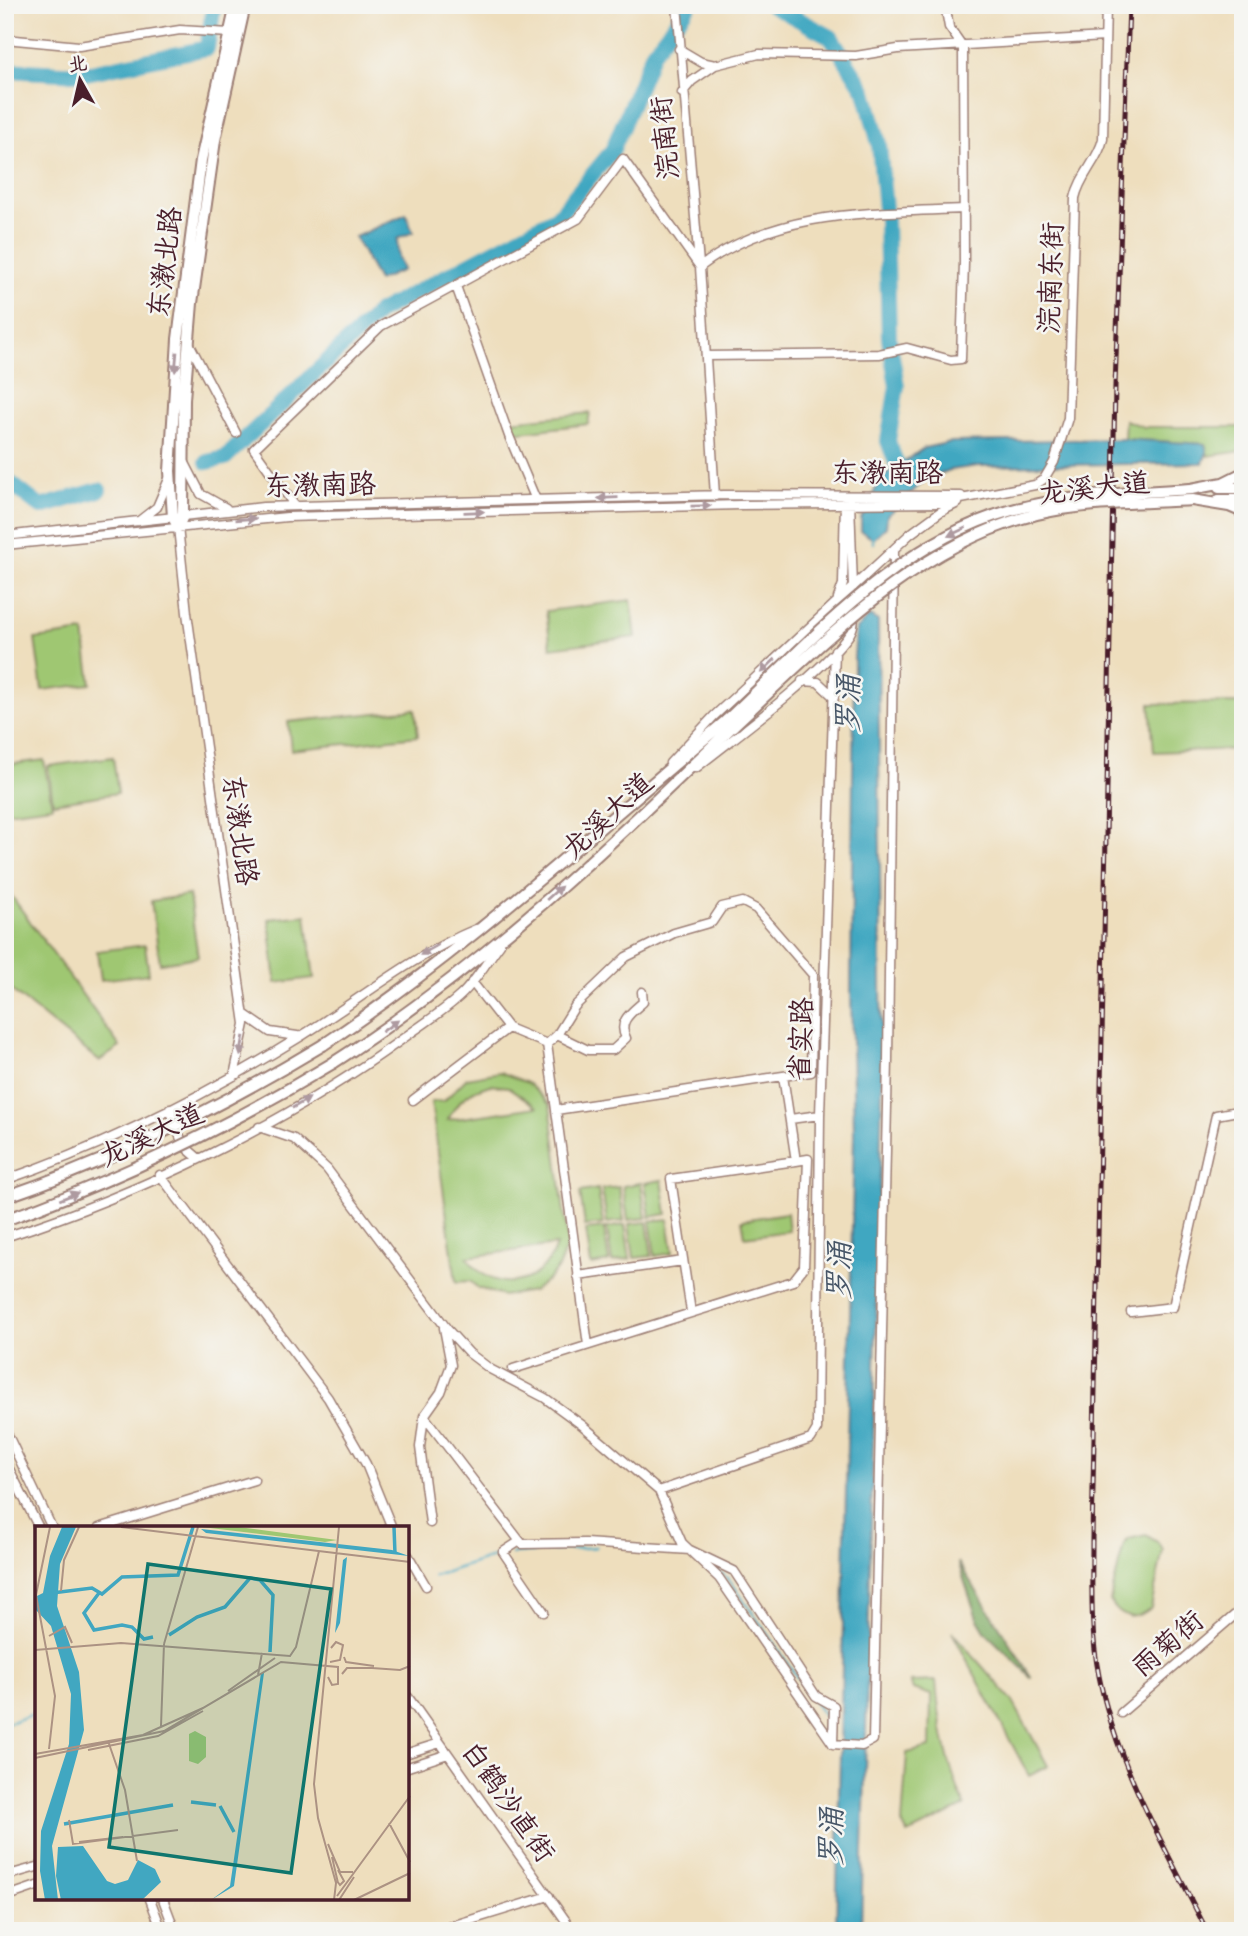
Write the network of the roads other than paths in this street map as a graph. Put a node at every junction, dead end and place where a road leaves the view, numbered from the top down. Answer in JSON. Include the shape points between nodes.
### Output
{"nodes":[{"id":1,"x":236,"y":5,"type":"edge"},
{"id":2,"x":245,"y":5,"type":"edge"},
{"id":3,"x":677,"y":5,"type":"edge"},
{"id":4,"x":944,"y":5,"type":"edge"},
{"id":5,"x":1105,"y":5,"type":"edge"},
{"id":6,"x":230,"y":33,"type":"junction"},
{"id":7,"x":1105,"y":37,"type":"junction"},
{"id":8,"x":5,"y":39,"type":"edge"},
{"id":9,"x":963,"y":47,"type":"junction"},
{"id":10,"x":678,"y":49,"type":"junction"},
{"id":11,"x":715,"y":65,"type":"junction"},
{"id":12,"x":682,"y":93,"type":"junction"},
{"id":13,"x":964,"y":209,"type":"junction"},
{"id":14,"x":700,"y":267,"type":"junction"},
{"id":15,"x":456,"y":285,"type":"junction"},
{"id":16,"x":188,"y":340,"type":"junction"},
{"id":17,"x":706,"y":356,"type":"junction"},
{"id":18,"x":236,"y":433,"type":"dead end"},
{"id":19,"x":183,"y":458,"type":"junction"},
{"id":20,"x":1243,"y":473,"type":"edge"},
{"id":21,"x":170,"y":476,"type":"junction"},
{"id":22,"x":1243,"y":488,"type":"edge"},
{"id":23,"x":1191,"y":494,"type":"junction"},
{"id":24,"x":848,"y":495,"type":"junction"},
{"id":25,"x":715,"y":496,"type":"junction"},
{"id":26,"x":971,"y":497,"type":"junction"},
{"id":27,"x":536,"y":500,"type":"junction"},
{"id":28,"x":1243,"y":500,"type":"edge"},
{"id":29,"x":847,"y":504,"type":"junction"},
{"id":30,"x":295,"y":506,"type":"junction"},
{"id":31,"x":229,"y":509,"type":"junction"},
{"id":32,"x":1243,"y":512,"type":"edge"},
{"id":33,"x":178,"y":520,"type":"junction"},
{"id":34,"x":138,"y":522,"type":"junction"},
{"id":35,"x":5,"y":536,"type":"edge"},
{"id":36,"x":5,"y":545,"type":"edge"},
{"id":37,"x":894,"y":549,"type":"junction"},
{"id":38,"x":853,"y":586,"type":"junction"},
{"id":39,"x":836,"y":601,"type":"junction"},
{"id":40,"x":837,"y":648,"type":"junction"},
{"id":41,"x":802,"y":681,"type":"junction"},
{"id":42,"x":834,"y":697,"type":"junction"},
{"id":43,"x":730,"y":722,"type":"junction"},
{"id":44,"x":652,"y":781,"type":"junction"},
{"id":45,"x":666,"y":791,"type":"junction"},
{"id":46,"x":492,"y":923,"type":"junction"},
{"id":47,"x":503,"y":939,"type":"junction"},
{"id":48,"x":472,"y":982,"type":"junction"},
{"id":49,"x":642,"y":992,"type":"dead end"},
{"id":50,"x":244,"y":1014,"type":"junction"},
{"id":51,"x":508,"y":1028,"type":"junction"},
{"id":52,"x":557,"y":1035,"type":"junction"},
{"id":53,"x":302,"y":1036,"type":"junction"},
{"id":54,"x":547,"y":1044,"type":"junction"},
{"id":55,"x":233,"y":1076,"type":"junction"},
{"id":56,"x":783,"y":1076,"type":"junction"},
{"id":57,"x":413,"y":1100,"type":"dead end"},
{"id":58,"x":170,"y":1110,"type":"junction"},
{"id":59,"x":556,"y":1110,"type":"junction"},
{"id":60,"x":1243,"y":1110,"type":"edge"},
{"id":61,"x":820,"y":1115,"type":"junction"},
{"id":62,"x":790,"y":1119,"type":"junction"},
{"id":63,"x":259,"y":1127,"type":"junction"},
{"id":64,"x":198,"y":1158,"type":"junction"},
{"id":65,"x":796,"y":1161,"type":"junction"},
{"id":66,"x":160,"y":1175,"type":"junction"},
{"id":67,"x":5,"y":1180,"type":"edge"},
{"id":68,"x":5,"y":1198,"type":"edge"},
{"id":69,"x":5,"y":1220,"type":"edge"},
{"id":70,"x":5,"y":1237,"type":"edge"},
{"id":71,"x":683,"y":1261,"type":"junction"},
{"id":72,"x":578,"y":1276,"type":"junction"},
{"id":73,"x":691,"y":1312,"type":"junction"},
{"id":74,"x":1131,"y":1312,"type":"dead end"},
{"id":75,"x":442,"y":1322,"type":"junction"},
{"id":76,"x":588,"y":1345,"type":"junction"},
{"id":77,"x":513,"y":1368,"type":"dead end"},
{"id":78,"x":424,"y":1416,"type":"junction"},
{"id":79,"x":5,"y":1429,"type":"edge"},
{"id":80,"x":5,"y":1461,"type":"edge"},
{"id":81,"x":254,"y":1480,"type":"dead end"},
{"id":82,"x":659,"y":1491,"type":"junction"},
{"id":83,"x":429,"y":1523,"type":"dead end"},
{"id":84,"x":37,"y":1526,"type":"edge"},
{"id":85,"x":51,"y":1526,"type":"edge"},
{"id":86,"x":105,"y":1526,"type":"edge"},
{"id":87,"x":391,"y":1526,"type":"edge"},
{"id":88,"x":520,"y":1541,"type":"junction"},
{"id":89,"x":690,"y":1550,"type":"junction"},
{"id":90,"x":410,"y":1558,"type":"edge"},
{"id":91,"x":426,"y":1586,"type":"dead end"},
{"id":92,"x":1243,"y":1608,"type":"edge"},
{"id":93,"x":544,"y":1612,"type":"dead end"},
{"id":94,"x":410,"y":1700,"type":"edge"},
{"id":95,"x":1121,"y":1713,"type":"dead end"},
{"id":96,"x":440,"y":1743,"type":"junction"},
{"id":97,"x":833,"y":1744,"type":"junction"},
{"id":98,"x":410,"y":1752,"type":"edge"},
{"id":99,"x":448,"y":1754,"type":"junction"},
{"id":100,"x":410,"y":1766,"type":"edge"},
{"id":101,"x":35,"y":1868,"type":"edge"},
{"id":102,"x":5,"y":1876,"type":"edge"},
{"id":103,"x":35,"y":1887,"type":"edge"},
{"id":104,"x":549,"y":1896,"type":"junction"},
{"id":105,"x":5,"y":1897,"type":"edge"},
{"id":106,"x":151,"y":1901,"type":"edge"},
{"id":107,"x":164,"y":1901,"type":"edge"},
{"id":108,"x":162,"y":1931,"type":"edge"},
{"id":109,"x":176,"y":1931,"type":"edge"},
{"id":110,"x":435,"y":1931,"type":"edge"},
{"id":111,"x":573,"y":1931,"type":"edge"}],
"edges":[{"from":1,"to":6,"type":"main road","name":"东漖北路"},
{"from":2,"to":16,"type":"main road","name":"东漖北路","via":[[211,162]]},
{"from":3,"to":10,"type":"street","name":"浣南街"},
{"from":4,"to":9,"type":"street","via":[[949,27]]},
{"from":5,"to":7,"type":"street","name":"浣南东街"},
{"from":6,"to":8,"type":"street","via":[[198,30],[79,46]]},
{"from":6,"to":21,"type":"main road","name":"东漖北路","one_way":true,"via":[[205,138],[194,212],[176,355]]},
{"from":7,"to":9,"type":"street"},
{"from":7,"to":26,"type":"street","name":"浣南东街","via":[[1103,139],[1079,181],[1075,198],[1069,404],[1064,431],[1049,471],[1035,485]]},
{"from":9,"to":11,"type":"street","via":[[856,56],[759,54]]},
{"from":9,"to":13,"type":"street"},
{"from":10,"to":11,"type":"street"},
{"from":10,"to":12,"type":"street","name":"浣南街"},
{"from":11,"to":12,"type":"street"},
{"from":12,"to":14,"type":"street","name":"浣南街"},
{"from":13,"to":14,"type":"street","via":[[854,214],[787,225],[725,250]]},
{"from":13,"to":17,"type":"street","via":[[961,359],[907,348],[879,354]]},
{"from":14,"to":15,"type":"street","via":[[623,159],[578,219]]},
{"from":14,"to":17,"type":"street","name":"浣南街"},
{"from":15,"to":27,"type":"street"},
{"from":15,"to":30,"type":"street","via":[[381,326],[254,449]]},
{"from":16,"to":18,"type":"street"},
{"from":16,"to":19,"type":"main road","name":"东漖北路"},
{"from":17,"to":25,"type":"street","name":"浣南街"},
{"from":19,"to":31,"type":"street","via":[[201,494]]},
{"from":19,"to":33,"type":"main road","name":"东漖北路"},
{"from":20,"to":23,"type":"main road"},
{"from":21,"to":33,"type":"main road","name":"东漖北路"},
{"from":21,"to":34,"type":"street","via":[[157,507]]},
{"from":22,"to":23,"type":"main road","name":"龙溪大道"},
{"from":23,"to":28,"type":"main road","name":"龙溪大道"},
{"from":23,"to":32,"type":"main road"},
{"from":23,"to":43,"type":"main road","name":"龙溪大道","bridge":true,"via":[[1046,503],[988,519],[937,542],[858,598]]},
{"from":24,"to":25,"type":"street","name":"东漖南路"},
{"from":24,"to":26,"type":"street","name":"东漖南路"},
{"from":24,"to":29,"type":"street"},
{"from":25,"to":27,"type":"street","name":"东漖南路","one_way":true},
{"from":26,"to":29,"type":"street","name":"东漖南路","via":[[940,503]]},
{"from":26,"to":37,"type":"street","via":[[924,522]]},
{"from":27,"to":30,"type":"street","name":"东漖南路"},
{"from":33,"to":29,"type":"street","name":"东漖南路","one_way":true},
{"from":29,"to":38,"type":"street"},
{"from":29,"to":39,"type":"street","via":[[843,584]]},
{"from":30,"to":31,"type":"street","name":"东漖南路"},
{"from":31,"to":33,"type":"street","name":"东漖南路"},
{"from":33,"to":34,"type":"street","name":"东漖南路"},
{"from":33,"to":36,"type":"street","name":"东漖南路"},
{"from":33,"to":50,"type":"street","name":"东漖北路"},
{"from":34,"to":35,"type":"street","name":"东漖南路"},
{"from":37,"to":38,"type":"street"},
{"from":37,"to":97,"type":"street","via":[[873,1740],[862,1745]]},
{"from":38,"to":39,"type":"street"},
{"from":38,"to":40,"type":"street","via":[[854,626]]},
{"from":39,"to":40,"type":"street","name":"省实路","via":[[845,621]]},
{"from":39,"to":44,"type":"street","one_way":true},
{"from":40,"to":41,"type":"street"},
{"from":40,"to":42,"type":"street","name":"省实路"},
{"from":41,"to":42,"type":"street","via":[[818,682]]},
{"from":41,"to":45,"type":"street"},
{"from":42,"to":61,"type":"street","name":"省实路"},
{"from":43,"to":44,"type":"main road","name":"龙溪大道"},
{"from":43,"to":45,"type":"main road","name":"龙溪大道"},
{"from":44,"to":46,"type":"main road","name":"龙溪大道"},
{"from":47,"to":45,"type":"main road","name":"龙溪大道","one_way":true},
{"from":46,"to":53,"type":"street","one_way":true,"via":[[432,947]]},
{"from":46,"to":68,"type":"main road","name":"龙溪大道","bridge":true,"via":[[390,1000],[257,1084],[79,1170]]},
{"from":47,"to":48,"type":"street"},
{"from":69,"to":47,"type":"main road","name":"龙溪大道","one_way":true,"bridge":true,"via":[[85,1190],[260,1106],[410,1012]]},
{"from":48,"to":51,"type":"street"},
{"from":63,"to":48,"type":"street","one_way":true,"via":[[386,1050]]},
{"from":49,"to":52,"type":"street","via":[[643,1002],[622,1026],[626,1038],[613,1050],[588,1050]]},
{"from":50,"to":53,"type":"street","via":[[270,1032]]},
{"from":50,"to":55,"type":"street","name":"东漖北路","one_way":true,"via":[[244,1039]]},
{"from":51,"to":54,"type":"street"},
{"from":51,"to":57,"type":"street"},
{"from":52,"to":54,"type":"street"},
{"from":52,"to":56,"type":"street","via":[[575,1006],[625,957],[674,933],[712,922],[722,907],[743,902],[756,909],[813,975],[811,1072]]},
{"from":53,"to":55,"type":"street"},
{"from":54,"to":59,"type":"street"},
{"from":55,"to":58,"type":"street"},
{"from":56,"to":59,"type":"street"},
{"from":56,"to":62,"type":"street"},
{"from":58,"to":64,"type":"street","via":[[183,1145]]},
{"from":58,"to":67,"type":"street"},
{"from":59,"to":72,"type":"street"},
{"from":60,"to":74,"type":"street","via":[[1216,1115],[1173,1307]]},
{"from":61,"to":62,"type":"street"},
{"from":61,"to":82,"type":"street","name":"省实路","via":[[817,1429],[811,1439]]},
{"from":62,"to":65,"type":"street"},
{"from":63,"to":64,"type":"street"},
{"from":63,"to":75,"type":"street","via":[[294,1139],[327,1169]]},
{"from":64,"to":66,"type":"street"},
{"from":65,"to":71,"type":"street","via":[[671,1179]]},
{"from":65,"to":73,"type":"street","via":[[808,1159],[800,1275]]},
{"from":66,"to":70,"type":"street"},
{"from":66,"to":87,"type":"street","via":[[328,1398],[366,1464]]},
{"from":71,"to":72,"type":"street"},
{"from":71,"to":73,"type":"street"},
{"from":72,"to":76,"type":"street"},
{"from":73,"to":76,"type":"street"},
{"from":75,"to":78,"type":"street","via":[[451,1365],[441,1392]]},
{"from":75,"to":82,"type":"street","via":[[469,1353],[582,1424]]},
{"from":76,"to":77,"type":"street"},
{"from":78,"to":83,"type":"street","via":[[420,1447]]},
{"from":78,"to":88,"type":"street"},
{"from":79,"to":85,"type":"street"},
{"from":80,"to":84,"type":"street"},
{"from":81,"to":86,"type":"street"},
{"from":82,"to":89,"type":"street"},
{"from":88,"to":89,"type":"street"},
{"from":88,"to":93,"type":"street","via":[[503,1552]]},
{"from":89,"to":97,"type":"street","via":[[719,1578]]},
{"from":89,"to":97,"type":"street","via":[[734,1571],[816,1696],[834,1706]]},
{"from":90,"to":91,"type":"street"},
{"from":92,"to":95,"type":"street","name":"雨菊街"},
{"from":94,"to":96,"type":"street","name":"白鹤沙直街"},
{"from":96,"to":98,"type":"street"},
{"from":96,"to":99,"type":"street","name":"白鹤沙直街"},
{"from":99,"to":100,"type":"street"},
{"from":99,"to":104,"type":"street","name":"白鹤沙直街"},
{"from":101,"to":102,"type":"street"},
{"from":103,"to":105,"type":"street"},
{"from":104,"to":110,"type":"street"},
{"from":104,"to":111,"type":"street","name":"白鹤沙直街"},
{"from":106,"to":108,"type":"street"},
{"from":107,"to":109,"type":"street"}]}
